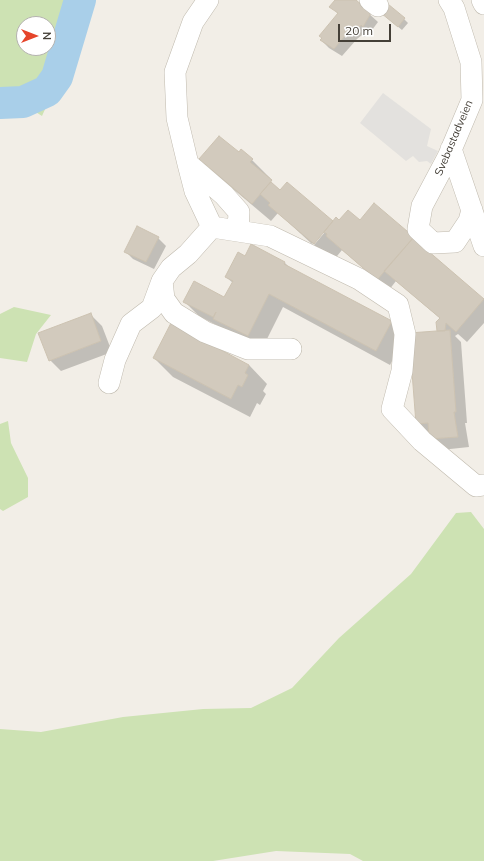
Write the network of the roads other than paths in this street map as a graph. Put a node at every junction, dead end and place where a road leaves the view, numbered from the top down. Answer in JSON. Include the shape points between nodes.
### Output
{"nodes":[{"id":1,"x":208,"y":0,"type":"edge"},
{"id":2,"x":449,"y":0,"type":"edge"},
{"id":3,"x":482,"y":0,"type":"edge"},
{"id":4,"x":484,"y":4,"type":"edge"},
{"id":5,"x":443,"y":158,"type":"junction"},
{"id":6,"x":188,"y":164,"type":"junction"},
{"id":7,"x":472,"y":210,"type":"junction"},
{"id":8,"x":212,"y":227,"type":"junction"},
{"id":9,"x":238,"y":230,"type":"junction"},
{"id":10,"x":484,"y":246,"type":"edge"},
{"id":11,"x":162,"y":281,"type":"junction"},
{"id":12,"x":292,"y":349,"type":"dead end"},
{"id":13,"x":109,"y":383,"type":"dead end"},
{"id":14,"x":484,"y":485,"type":"edge"}],
"edges":[{"from":1,"to":6,"type":"lane","via":[[193,22],[175,72],[177,118]]},
{"from":2,"to":5,"type":"lane","name":"Svebastadveien","via":[[454,8],[471,62],[472,100]]},
{"from":3,"to":4,"type":"lane"},
{"from":5,"to":7,"type":"lane"},
{"from":5,"to":7,"type":"lane","name":"Svebastadveien","via":[[434,184],[422,206],[418,229],[433,243],[455,242],[469,221]]},
{"from":6,"to":8,"type":"lane","via":[[195,191]]},
{"from":6,"to":9,"type":"lane","via":[[224,195],[239,212]]},
{"from":7,"to":10,"type":"lane"},
{"from":8,"to":9,"type":"lane"},
{"from":8,"to":11,"type":"lane","via":[[188,254],[171,268]]},
{"from":9,"to":14,"type":"lane","via":[[270,236],[359,279],[398,305],[405,334],[402,371],[392,409],[422,441],[476,486]]},
{"from":11,"to":12,"type":"lane","via":[[164,299],[174,313],[205,332],[248,349]]},
{"from":11,"to":13,"type":"lane","via":[[152,308],[131,324],[115,360]]}]}
